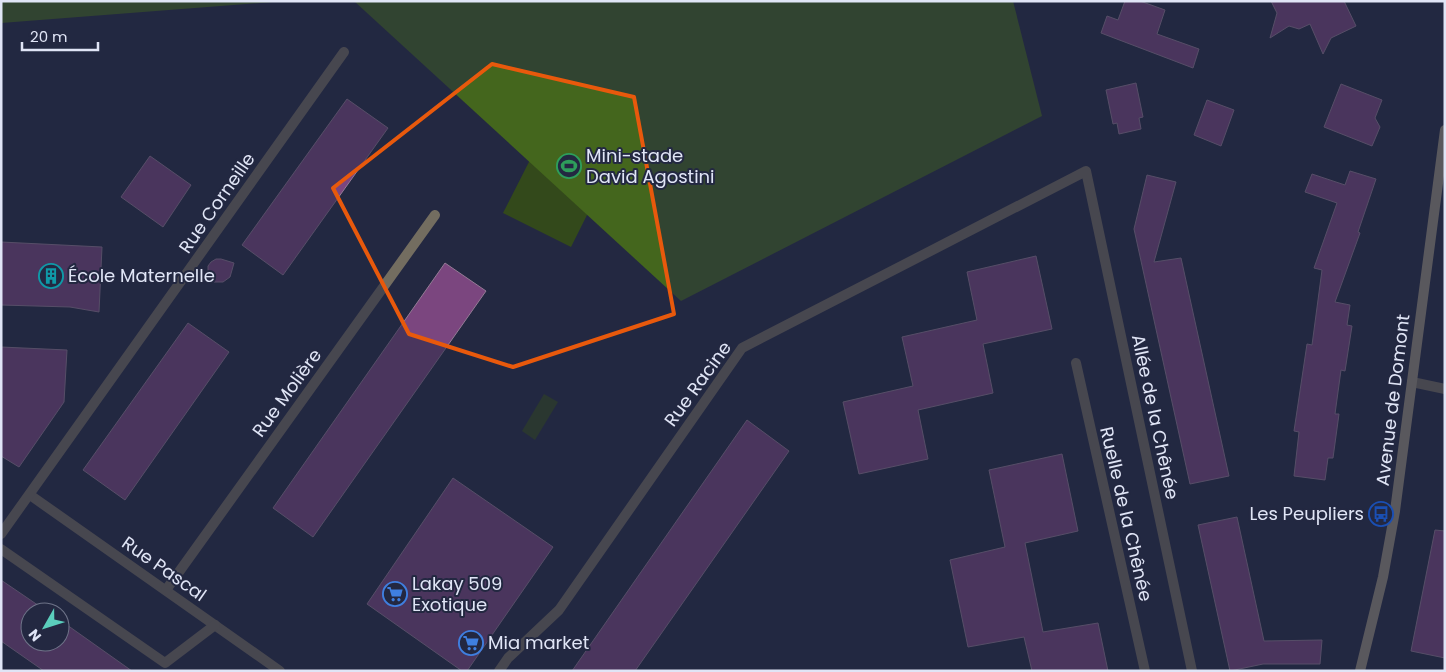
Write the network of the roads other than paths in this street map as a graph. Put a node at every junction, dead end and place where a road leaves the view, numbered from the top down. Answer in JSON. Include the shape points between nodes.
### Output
{"nodes":[{"id":1,"x":344,"y":52,"type":"dead end"},
{"id":2,"x":1445,"y":130,"type":"edge"},
{"id":3,"x":1086,"y":171,"type":"joint"},
{"id":4,"x":435,"y":215,"type":"dead end"},
{"id":5,"x":1076,"y":363,"type":"dead end"},
{"id":6,"x":1412,"y":382,"type":"junction"},
{"id":7,"x":1445,"y":389,"type":"edge"},
{"id":8,"x":30,"y":495,"type":"junction"},
{"id":9,"x":1,"y":534,"type":"edge"},
{"id":10,"x":1,"y":549,"type":"edge"},
{"id":11,"x":166,"y":590,"type":"junction"},
{"id":12,"x":215,"y":626,"type":"junction"},
{"id":13,"x":280,"y":671,"type":"edge"},
{"id":14,"x":499,"y":671,"type":"edge"},
{"id":15,"x":1145,"y":671,"type":"edge"},
{"id":16,"x":1192,"y":671,"type":"edge"},
{"id":17,"x":1360,"y":671,"type":"edge"}],
"edges":[{"from":1,"to":8,"type":"street","name":"Rue Corneille"},
{"from":2,"to":6,"type":"main road","name":"Avenue de Domont"},
{"from":3,"to":14,"type":"street","name":"Rue Racine","via":[[742,348],[559,610],[508,658]]},
{"from":3,"to":16,"type":"street","name":"Allée de la Chênée"},
{"from":4,"to":11,"type":"street","name":"Rue Molière"},
{"from":5,"to":15,"type":"street","name":"Ruelle de la Chênée"},
{"from":6,"to":7,"type":"street"},
{"from":6,"to":17,"type":"main road","name":"Avenue de Domont","via":[[1396,511]]},
{"from":8,"to":9,"type":"street","name":"Rue Corneille"},
{"from":8,"to":11,"type":"street","name":"Rue Pascal"},
{"from":10,"to":12,"type":"street","via":[[165,663]]},
{"from":11,"to":12,"type":"street","name":"Rue Pascal"},
{"from":12,"to":13,"type":"street","name":"Rue Pascal"}]}
